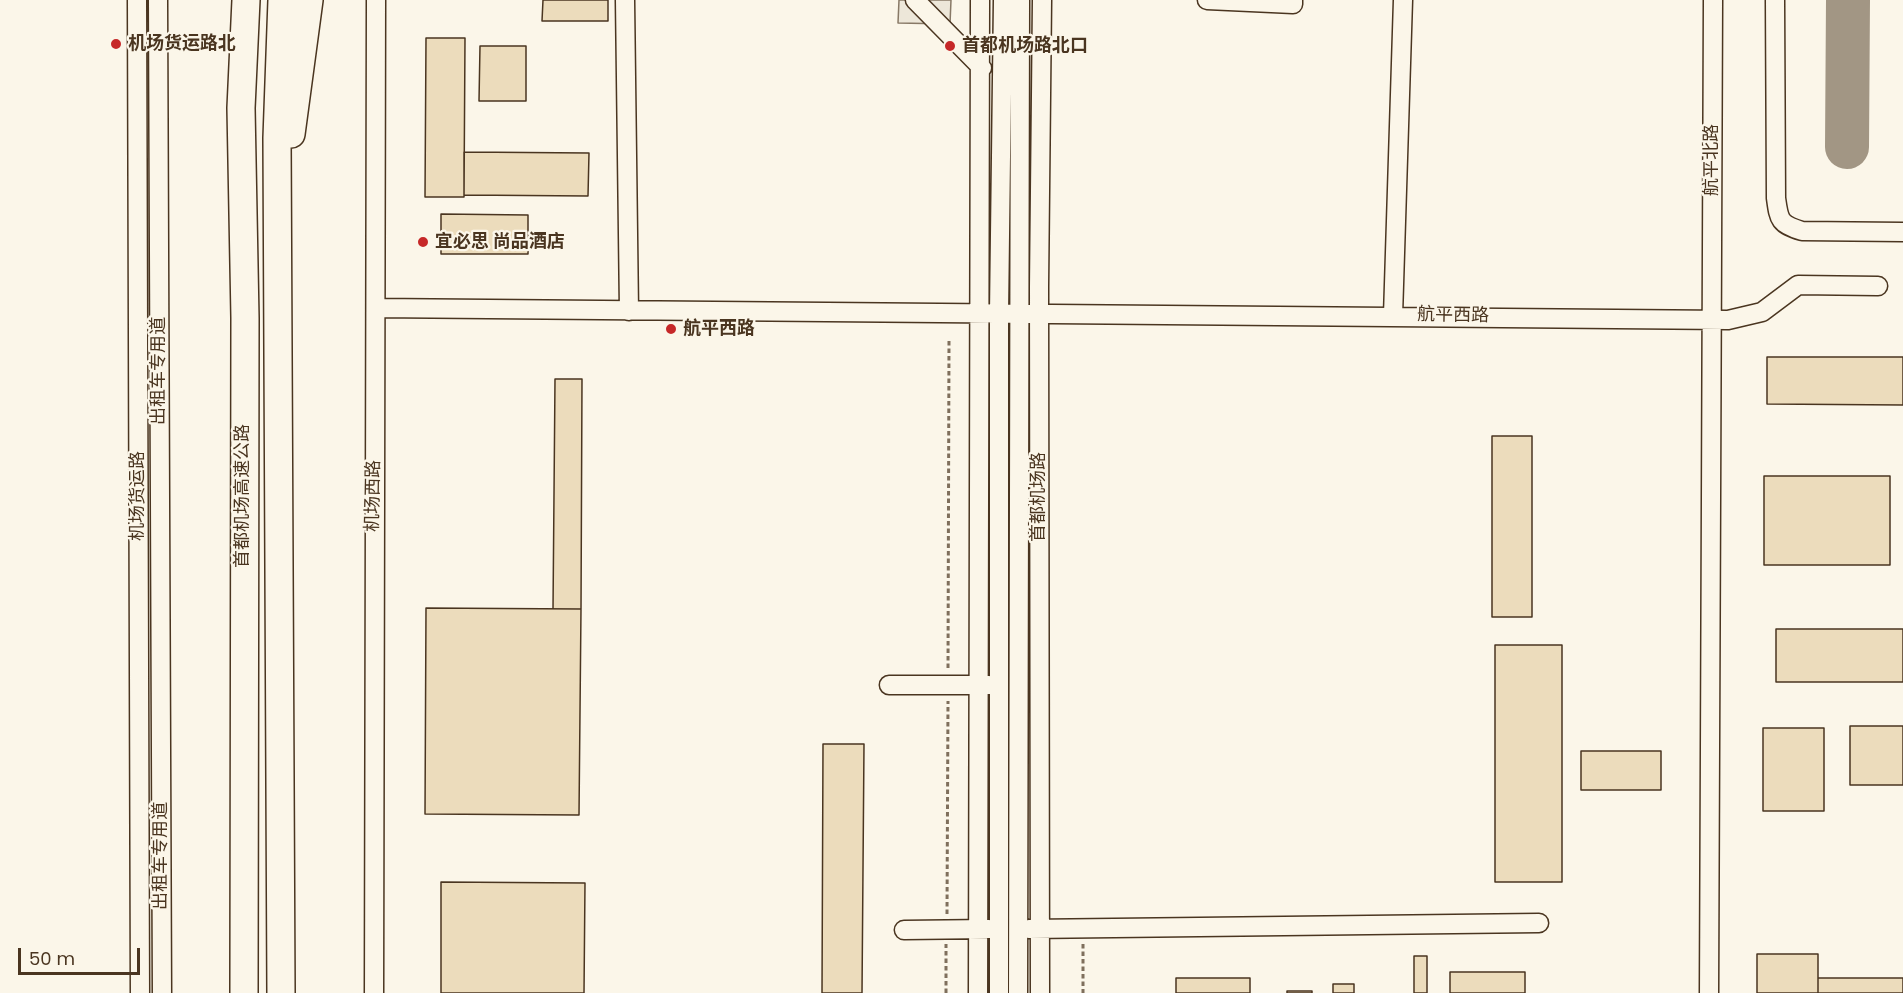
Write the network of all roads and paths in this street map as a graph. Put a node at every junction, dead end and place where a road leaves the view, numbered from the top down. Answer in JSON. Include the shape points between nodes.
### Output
{"nodes":[{"id":1,"x":137,"y":0,"type":"edge"},
{"id":2,"x":158,"y":0,"type":"edge"},
{"id":3,"x":282,"y":0,"type":"edge"},
{"id":4,"x":376,"y":0,"type":"edge"},
{"id":5,"x":625,"y":0,"type":"edge"},
{"id":6,"x":915,"y":0,"type":"edge"},
{"id":7,"x":980,"y":0,"type":"edge"},
{"id":8,"x":1003,"y":0,"type":"edge"},
{"id":9,"x":1020,"y":0,"type":"edge"},
{"id":10,"x":1042,"y":0,"type":"edge"},
{"id":11,"x":1207,"y":0,"type":"edge"},
{"id":12,"x":1293,"y":0,"type":"edge"},
{"id":13,"x":1403,"y":0,"type":"edge"},
{"id":14,"x":1713,"y":0,"type":"edge"},
{"id":15,"x":1775,"y":0,"type":"edge"},
{"id":16,"x":245,"y":3,"type":"edge"},
{"id":17,"x":308,"y":7,"type":"edge"},
{"id":18,"x":980,"y":63,"type":"junction"},
{"id":19,"x":1041,"y":68,"type":"junction"},
{"id":20,"x":1001,"y":100,"type":"junction"},
{"id":21,"x":1020,"y":102,"type":"junction"},
{"id":22,"x":279,"y":213,"type":"junction"},
{"id":23,"x":1903,"y":232,"type":"edge"},
{"id":24,"x":1878,"y":286,"type":"dead end"},
{"id":25,"x":376,"y":308,"type":"junction"},
{"id":26,"x":629,"y":311,"type":"junction"},
{"id":27,"x":980,"y":313,"type":"junction"},
{"id":28,"x":999,"y":313,"type":"junction"},
{"id":29,"x":1018,"y":313,"type":"junction"},
{"id":30,"x":1039,"y":314,"type":"junction"},
{"id":31,"x":1393,"y":316,"type":"junction"},
{"id":32,"x":1712,"y":319,"type":"junction"},
{"id":33,"x":949,"y":340,"type":"dead end"},
{"id":34,"x":999,"y":506,"type":"junction"},
{"id":35,"x":1019,"y":507,"type":"junction"},
{"id":36,"x":979,"y":530,"type":"junction"},
{"id":37,"x":1039,"y":531,"type":"junction"},
{"id":38,"x":889,"y":685,"type":"dead end"},
{"id":39,"x":948,"y":685,"type":"junction"},
{"id":40,"x":979,"y":685,"type":"junction"},
{"id":41,"x":999,"y":685,"type":"junction"},
{"id":42,"x":1018,"y":686,"type":"junction"},
{"id":43,"x":1039,"y":755,"type":"junction"},
{"id":44,"x":978,"y":756,"type":"junction"},
{"id":45,"x":999,"y":786,"type":"junction"},
{"id":46,"x":1018,"y":787,"type":"junction"},
{"id":47,"x":1539,"y":923,"type":"dead end"},
{"id":48,"x":978,"y":929,"type":"junction"},
{"id":49,"x":999,"y":929,"type":"junction"},
{"id":50,"x":1017,"y":929,"type":"junction"},
{"id":51,"x":1040,"y":929,"type":"junction"},
{"id":52,"x":904,"y":930,"type":"dead end"},
{"id":53,"x":946,"y":930,"type":"junction"},
{"id":54,"x":1083,"y":942,"type":"dead end"},
{"id":55,"x":140,"y":993,"type":"edge"},
{"id":56,"x":162,"y":993,"type":"edge"},
{"id":57,"x":244,"y":993,"type":"edge"},
{"id":58,"x":281,"y":993,"type":"edge"},
{"id":59,"x":374,"y":993,"type":"edge"},
{"id":60,"x":946,"y":993,"type":"edge"},
{"id":61,"x":978,"y":993,"type":"edge"},
{"id":62,"x":999,"y":993,"type":"edge"},
{"id":63,"x":1017,"y":993,"type":"edge"},
{"id":64,"x":1040,"y":993,"type":"edge"},
{"id":65,"x":1083,"y":993,"type":"edge"},
{"id":66,"x":1709,"y":993,"type":"edge"}],
"edges":[{"from":1,"to":55,"type":"street","name":"机场货运路"},
{"from":2,"to":56,"type":"street","name":"出租车专用道"},
{"from":3,"to":22,"type":"highway","name":"首都机场高速公路"},
{"from":4,"to":25,"type":"street","name":"机场西路"},
{"from":5,"to":26,"type":"street"},
{"from":6,"to":18,"type":"street"},
{"from":7,"to":18,"type":"street"},
{"from":8,"to":20,"type":"street"},
{"from":9,"to":21,"type":"street","name":"首都机场路"},
{"from":10,"to":19,"type":"street","name":"首都机场路"},
{"from":11,"to":12,"type":"street","via":[[1293,4]]},
{"from":13,"to":31,"type":"street"},
{"from":14,"to":32,"type":"street","name":"航平北路"},
{"from":15,"to":23,"type":"street","via":[[1779,218],[1786,226],[1802,231]]},
{"from":16,"to":57,"type":"highway","name":"首都机场高速公路","via":[[241,108],[245,318]]},
{"from":17,"to":22,"type":"highway"},
{"from":18,"to":20,"type":"street"},
{"from":18,"to":27,"type":"street"},
{"from":19,"to":21,"type":"street"},
{"from":19,"to":30,"type":"street","name":"首都机场路"},
{"from":20,"to":28,"type":"street"},
{"from":21,"to":29,"type":"street","name":"首都机场路"},
{"from":22,"to":58,"type":"highway","name":"首都机场高速公路"},
{"from":24,"to":32,"type":"street","name":"航平西路","via":[[1798,285],[1762,312],[1728,320]]},
{"from":25,"to":26,"type":"street"},
{"from":25,"to":59,"type":"street","name":"机场西路"},
{"from":26,"to":27,"type":"street"},
{"from":27,"to":28,"type":"street"},
{"from":27,"to":36,"type":"street"},
{"from":28,"to":29,"type":"street","name":"航平西路"},
{"from":28,"to":34,"type":"street"},
{"from":29,"to":30,"type":"street","name":"航平西路"},
{"from":29,"to":35,"type":"street","name":"首都机场路"},
{"from":30,"to":31,"type":"street","name":"航平西路"},
{"from":30,"to":37,"type":"street","name":"首都机场路"},
{"from":31,"to":32,"type":"street","name":"航平西路"},
{"from":32,"to":66,"type":"street","name":"航平北路"},
{"from":33,"to":39,"type":"path"},
{"from":34,"to":36,"type":"street"},
{"from":34,"to":41,"type":"street"},
{"from":35,"to":37,"type":"street"},
{"from":35,"to":42,"type":"street","name":"首都机场路"},
{"from":36,"to":40,"type":"street"},
{"from":37,"to":43,"type":"street","name":"首都机场路"},
{"from":38,"to":39,"type":"street"},
{"from":39,"to":40,"type":"street"},
{"from":39,"to":53,"type":"path"},
{"from":40,"to":41,"type":"street"},
{"from":40,"to":44,"type":"street"},
{"from":41,"to":42,"type":"street"},
{"from":41,"to":45,"type":"street"},
{"from":42,"to":46,"type":"street","name":"首都机场路"},
{"from":43,"to":46,"type":"street"},
{"from":43,"to":51,"type":"street","name":"首都机场路"},
{"from":44,"to":45,"type":"street"},
{"from":44,"to":48,"type":"street"},
{"from":45,"to":49,"type":"street"},
{"from":46,"to":50,"type":"street","name":"首都机场路"},
{"from":47,"to":51,"type":"street"},
{"from":48,"to":49,"type":"street"},
{"from":48,"to":53,"type":"street"},
{"from":48,"to":61,"type":"street"},
{"from":49,"to":50,"type":"street"},
{"from":49,"to":62,"type":"street"},
{"from":50,"to":51,"type":"street"},
{"from":50,"to":63,"type":"street","name":"首都机场路"},
{"from":51,"to":64,"type":"street","name":"首都机场路"},
{"from":52,"to":53,"type":"street"},
{"from":53,"to":60,"type":"path"},
{"from":54,"to":65,"type":"path"}]}
